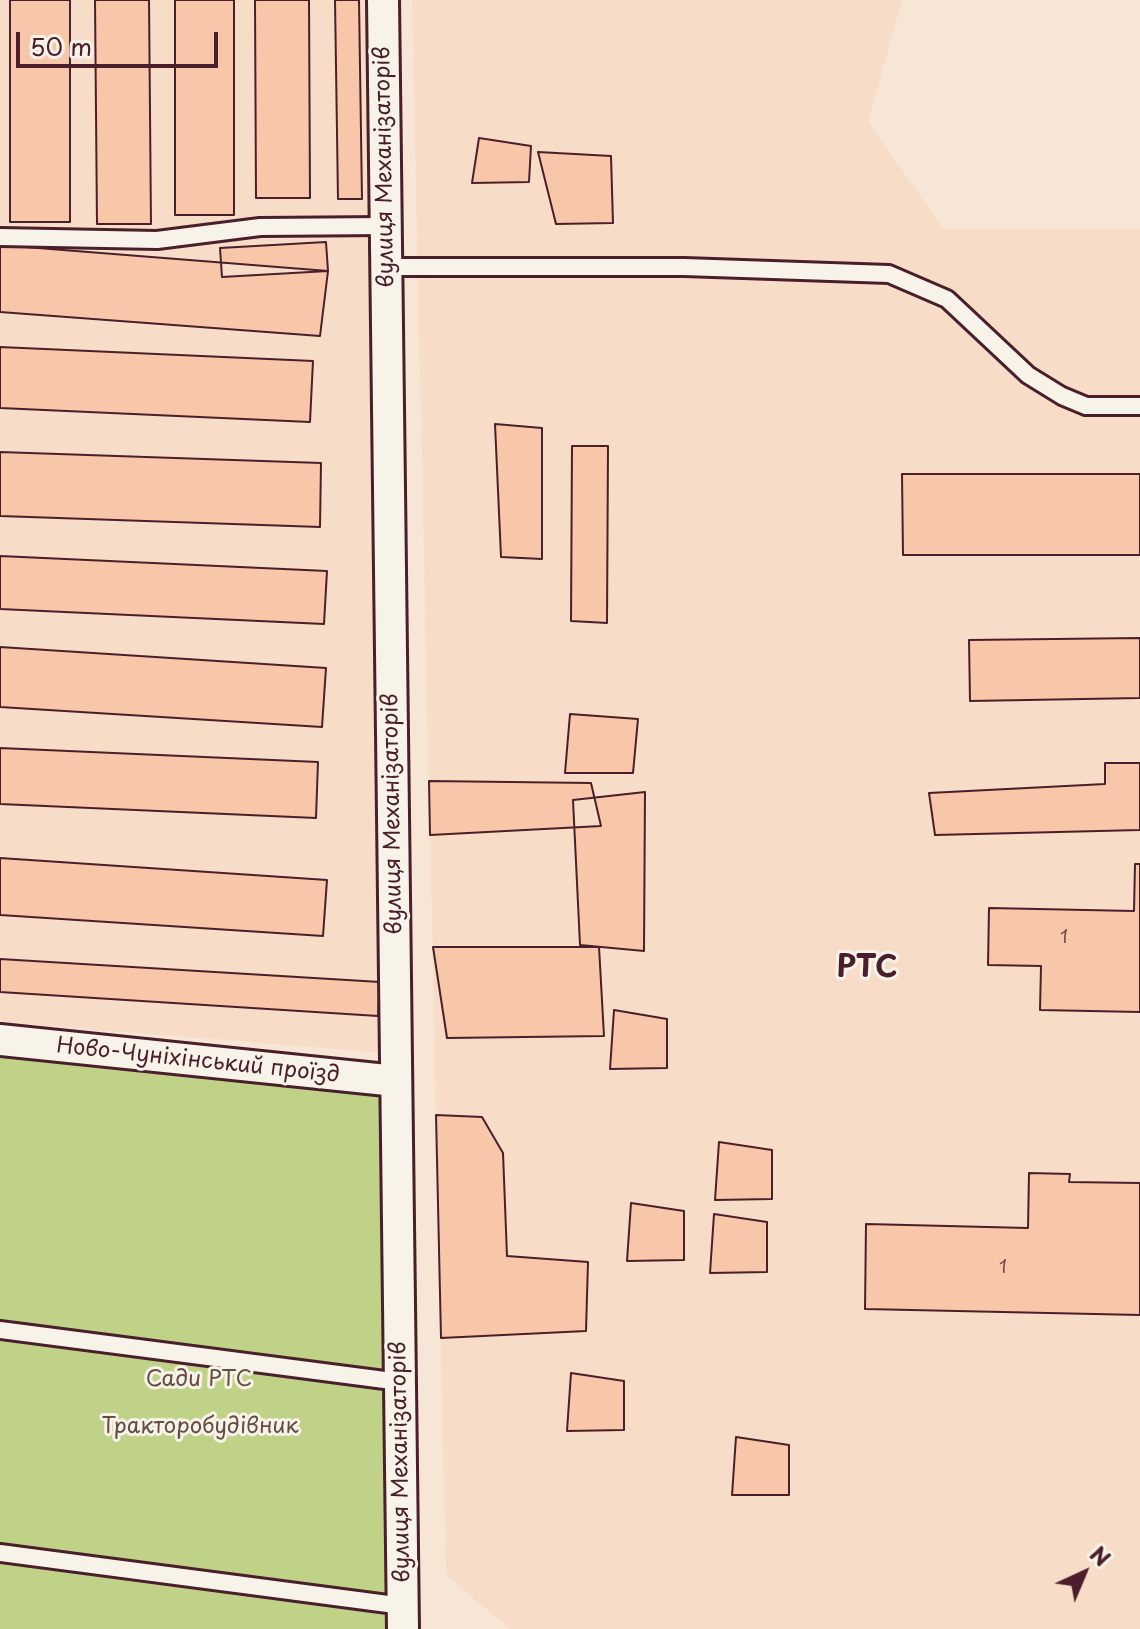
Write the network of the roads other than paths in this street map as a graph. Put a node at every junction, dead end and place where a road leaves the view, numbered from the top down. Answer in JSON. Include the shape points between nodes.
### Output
{"nodes":[{"id":1,"x":383,"y":0,"type":"edge"},
{"id":2,"x":385,"y":226,"type":"junction"},
{"id":3,"x":0,"y":237,"type":"edge"},
{"id":4,"x":386,"y":267,"type":"junction"},
{"id":5,"x":1140,"y":406,"type":"edge"},
{"id":6,"x":0,"y":1040,"type":"edge"},
{"id":7,"x":396,"y":1081,"type":"junction"},
{"id":8,"x":0,"y":1330,"type":"edge"},
{"id":9,"x":400,"y":1382,"type":"junction"},
{"id":10,"x":0,"y":1553,"type":"edge"},
{"id":11,"x":403,"y":1617,"type":"edge"}],
"edges":[{"from":1,"to":2,"type":"street","name":"вулиця Механізаторів"},
{"from":2,"to":3,"type":"lane","via":[[260,227],[157,240]]},
{"from":2,"to":4,"type":"street","name":"вулиця Механізаторів"},
{"from":4,"to":5,"type":"lane","via":[[684,267],[889,274],[947,299],[1028,375],[1062,396],[1086,406]]},
{"from":4,"to":7,"type":"street","name":"вулиця Механізаторів"},
{"from":6,"to":7,"type":"street","name":"Ново-Чуніхінський проїзд"},
{"from":7,"to":9,"type":"street","name":"вулиця Механізаторів"},
{"from":8,"to":9,"type":"lane"},
{"from":9,"to":11,"type":"street","name":"вулиця Механізаторів"},
{"from":10,"to":11,"type":"lane"}]}
